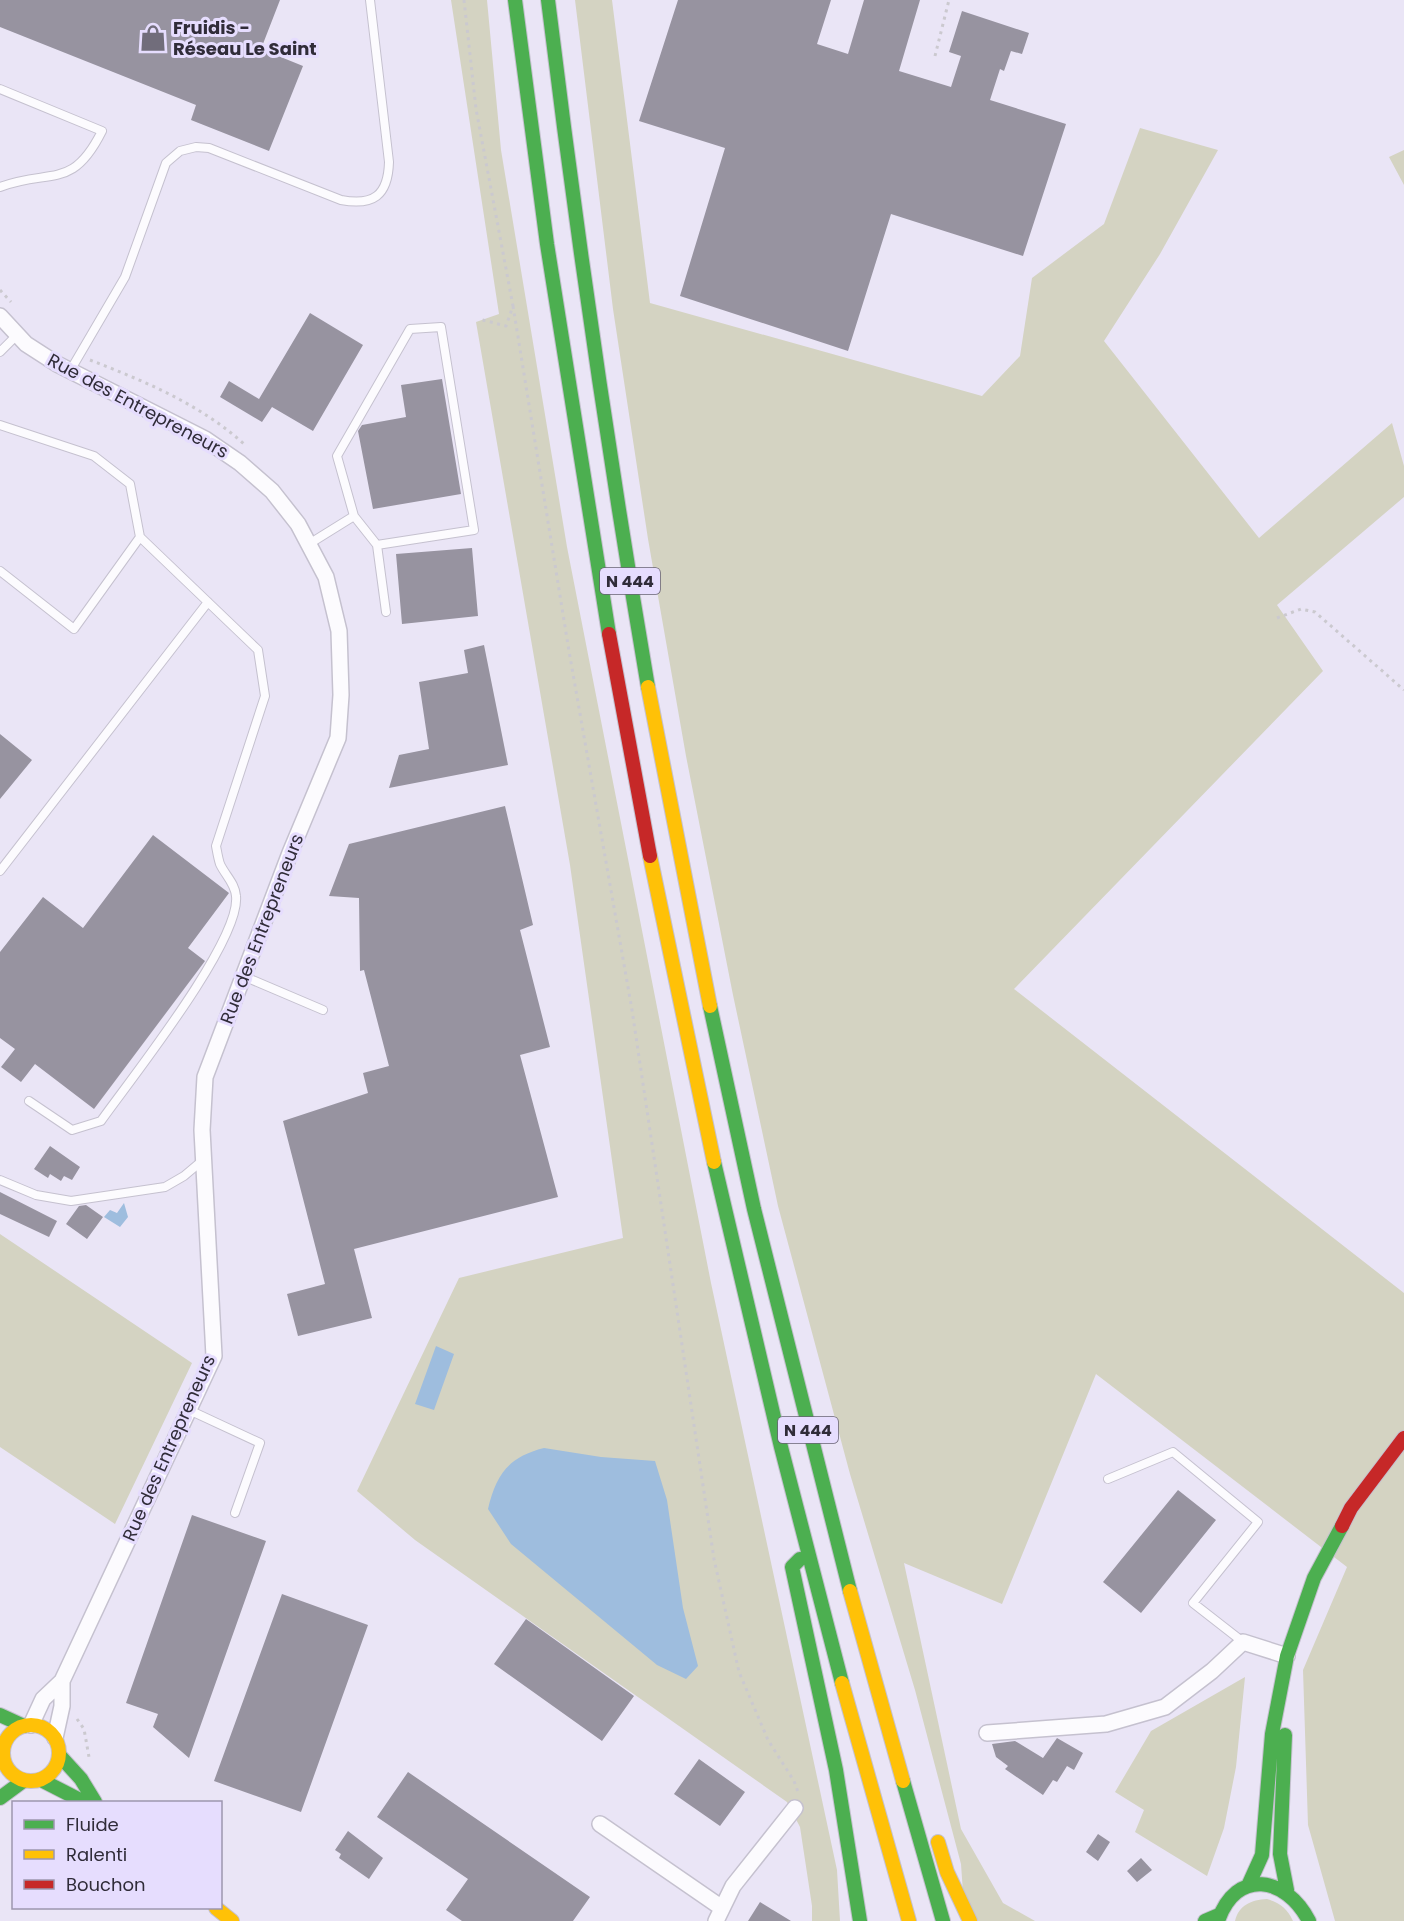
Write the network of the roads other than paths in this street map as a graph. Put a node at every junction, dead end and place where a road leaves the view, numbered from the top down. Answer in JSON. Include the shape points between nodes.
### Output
{"nodes":[{"id":1,"x":370,"y":0,"type":"edge"},
{"id":2,"x":515,"y":0,"type":"edge"},
{"id":3,"x":548,"y":0,"type":"edge"},
{"id":4,"x":0,"y":89,"type":"edge"},
{"id":5,"x":0,"y":187,"type":"edge"},
{"id":6,"x":0,"y":316,"type":"edge"},
{"id":7,"x":17,"y":335,"type":"junction"},
{"id":8,"x":0,"y":352,"type":"edge"},
{"id":9,"x":70,"y":371,"type":"junction"},
{"id":10,"x":0,"y":425,"type":"edge"},
{"id":11,"x":354,"y":516,"type":"junction"},
{"id":12,"x":140,"y":537,"type":"junction"},
{"id":13,"x":309,"y":544,"type":"junction"},
{"id":14,"x":377,"y":545,"type":"junction"},
{"id":15,"x":0,"y":571,"type":"edge"},
{"id":16,"x":208,"y":602,"type":"junction"},
{"id":17,"x":386,"y":612,"type":"dead end"},
{"id":18,"x":0,"y":871,"type":"edge"},
{"id":19,"x":243,"y":976,"type":"junction"},
{"id":20,"x":323,"y":1010,"type":"dead end"},
{"id":21,"x":29,"y":1101,"type":"dead end"},
{"id":22,"x":203,"y":1160,"type":"junction"},
{"id":23,"x":0,"y":1180,"type":"edge"},
{"id":24,"x":189,"y":1410,"type":"junction"},
{"id":25,"x":1404,"y":1438,"type":"edge"},
{"id":26,"x":1108,"y":1479,"type":"dead end"},
{"id":27,"x":235,"y":1513,"type":"dead end"},
{"id":28,"x":806,"y":1552,"type":"junction"},
{"id":29,"x":1243,"y":1642,"type":"junction"},
{"id":30,"x":1287,"y":1656,"type":"junction"},
{"id":31,"x":62,"y":1681,"type":"junction"},
{"id":32,"x":1282,"y":1685,"type":"junction"},
{"id":33,"x":880,"y":1701,"type":"junction"},
{"id":34,"x":0,"y":1715,"type":"edge"},
{"id":35,"x":27,"y":1725,"type":"junction"},
{"id":36,"x":987,"y":1733,"type":"dead end"},
{"id":37,"x":55,"y":1738,"type":"junction"},
{"id":38,"x":907,"y":1743,"type":"dead end"},
{"id":39,"x":1,"y":1754,"type":"edge"},
{"id":40,"x":60,"y":1756,"type":"junction"},
{"id":41,"x":41,"y":1780,"type":"junction"},
{"id":42,"x":23,"y":1781,"type":"junction"},
{"id":43,"x":0,"y":1798,"type":"edge"},
{"id":44,"x":80,"y":1801,"type":"edge"},
{"id":45,"x":94,"y":1801,"type":"edge"},
{"id":46,"x":795,"y":1808,"type":"road end"},
{"id":47,"x":600,"y":1824,"type":"dead end"},
{"id":48,"x":934,"y":1829,"type":"dead end"},
{"id":49,"x":1248,"y":1886,"type":"junction"},
{"id":50,"x":1287,"y":1890,"type":"junction"},
{"id":51,"x":217,"y":1909,"type":"edge"},
{"id":52,"x":719,"y":1915,"type":"edge"},
{"id":53,"x":1218,"y":1918,"type":"edge"},
{"id":54,"x":232,"y":1921,"type":"edge"},
{"id":55,"x":860,"y":1921,"type":"edge"},
{"id":56,"x":909,"y":1921,"type":"edge"},
{"id":57,"x":943,"y":1921,"type":"edge"},
{"id":58,"x":969,"y":1921,"type":"edge"},
{"id":59,"x":1205,"y":1921,"type":"edge"},
{"id":60,"x":1309,"y":1921,"type":"edge"}],
"edges":[{"from":1,"to":9,"type":"lane","via":[[390,162],[383,190],[369,201],[357,203],[209,148],[196,147],[173,155],[160,177],[125,277]]},
{"from":2,"to":28,"type":"main road","number":"N 444","via":[[565,378],[609,648],[711,1155]]},
{"from":3,"to":33,"type":"main road","number":"N 444","via":[[605,425],[682,862],[744,1157],[793,1365]]},
{"from":4,"to":5,"type":"lane","via":[[102,131],[90,155],[74,169]]},
{"from":6,"to":7,"type":"street","name":"Rue des Entrepreneurs"},
{"from":7,"to":8,"type":"lane"},
{"from":7,"to":9,"type":"street","name":"Rue des Entrepreneurs"},
{"from":9,"to":13,"type":"street","name":"Rue des Entrepreneurs","via":[[186,429],[240,463],[272,491]]},
{"from":10,"to":12,"type":"lane","via":[[94,456],[130,484]]},
{"from":11,"to":13,"type":"lane"},
{"from":11,"to":14,"type":"lane"},
{"from":11,"to":14,"type":"lane","via":[[337,456],[410,329],[441,327],[474,530]]},
{"from":12,"to":15,"type":"lane","via":[[74,629]]},
{"from":12,"to":16,"type":"lane"},
{"from":13,"to":19,"type":"street","name":"Rue des Entrepreneurs","via":[[326,577],[339,632],[342,695],[338,738]]},
{"from":14,"to":17,"type":"lane"},
{"from":16,"to":18,"type":"lane"},
{"from":16,"to":21,"type":"lane","via":[[258,650],[265,696],[216,846],[236,897],[232,918],[209,969],[100,1121],[72,1130]]},
{"from":19,"to":20,"type":"lane"},
{"from":19,"to":22,"type":"street","name":"Rue des Entrepreneurs","via":[[205,1077]]},
{"from":22,"to":23,"type":"lane","via":[[165,1187],[71,1201],[36,1195]]},
{"from":22,"to":24,"type":"street","name":"Rue des Entrepreneurs","via":[[214,1356]]},
{"from":24,"to":27,"type":"lane","via":[[260,1443]]},
{"from":24,"to":31,"type":"street","name":"Rue des Entrepreneurs"},
{"from":25,"to":30,"type":"main road","via":[[1330,1543]]},
{"from":26,"to":29,"type":"lane","via":[[1173,1452],[1258,1522],[1193,1603]]},
{"from":28,"to":55,"type":"main road","via":[[792,1567],[836,1770]]},
{"from":28,"to":56,"type":"main road","number":"N 444"},
{"from":29,"to":30,"type":"street"},
{"from":29,"to":36,"type":"street","via":[[1165,1707],[1106,1724]]},
{"from":30,"to":32,"type":"main road"},
{"from":31,"to":35,"type":"street","name":"Rue des Entrepreneurs","via":[[43,1699]]},
{"from":31,"to":37,"type":"street","name":"Rue des Entrepreneurs","via":[[62,1706]]},
{"from":32,"to":49,"type":"main road","via":[[1272,1734],[1262,1855]]},
{"from":32,"to":50,"type":"main road","via":[[1285,1736],[1280,1854]]},
{"from":33,"to":38,"type":"main road","via":[[897,1710]]},
{"from":33,"to":57,"type":"main road","number":"N 444"},
{"from":34,"to":35,"type":"main road"},
{"from":35,"to":37,"type":"main road","via":[[40,1726]]},
{"from":35,"to":39,"type":"main road","via":[[10,1735]]},
{"from":37,"to":40,"type":"main road"},
{"from":39,"to":42,"type":"main road","via":[[10,1772]]},
{"from":40,"to":41,"type":"main road","via":[[54,1771]]},
{"from":40,"to":45,"type":"main road"},
{"from":41,"to":42,"type":"main road"},
{"from":41,"to":44,"type":"main road"},
{"from":42,"to":43,"type":"main road"},
{"from":46,"to":52,"type":"street","via":[[733,1886]]},
{"from":47,"to":52,"type":"street"},
{"from":48,"to":58,"type":"main road","via":[[947,1872]]},
{"from":49,"to":50,"type":"main road","via":[[1261,1883]]},
{"from":49,"to":53,"type":"main road","via":[[1225,1902]]},
{"from":50,"to":60,"type":"main road","via":[[1302,1904]]},
{"from":51,"to":54,"type":"main road"},
{"from":53,"to":59,"type":"main road"}]}
